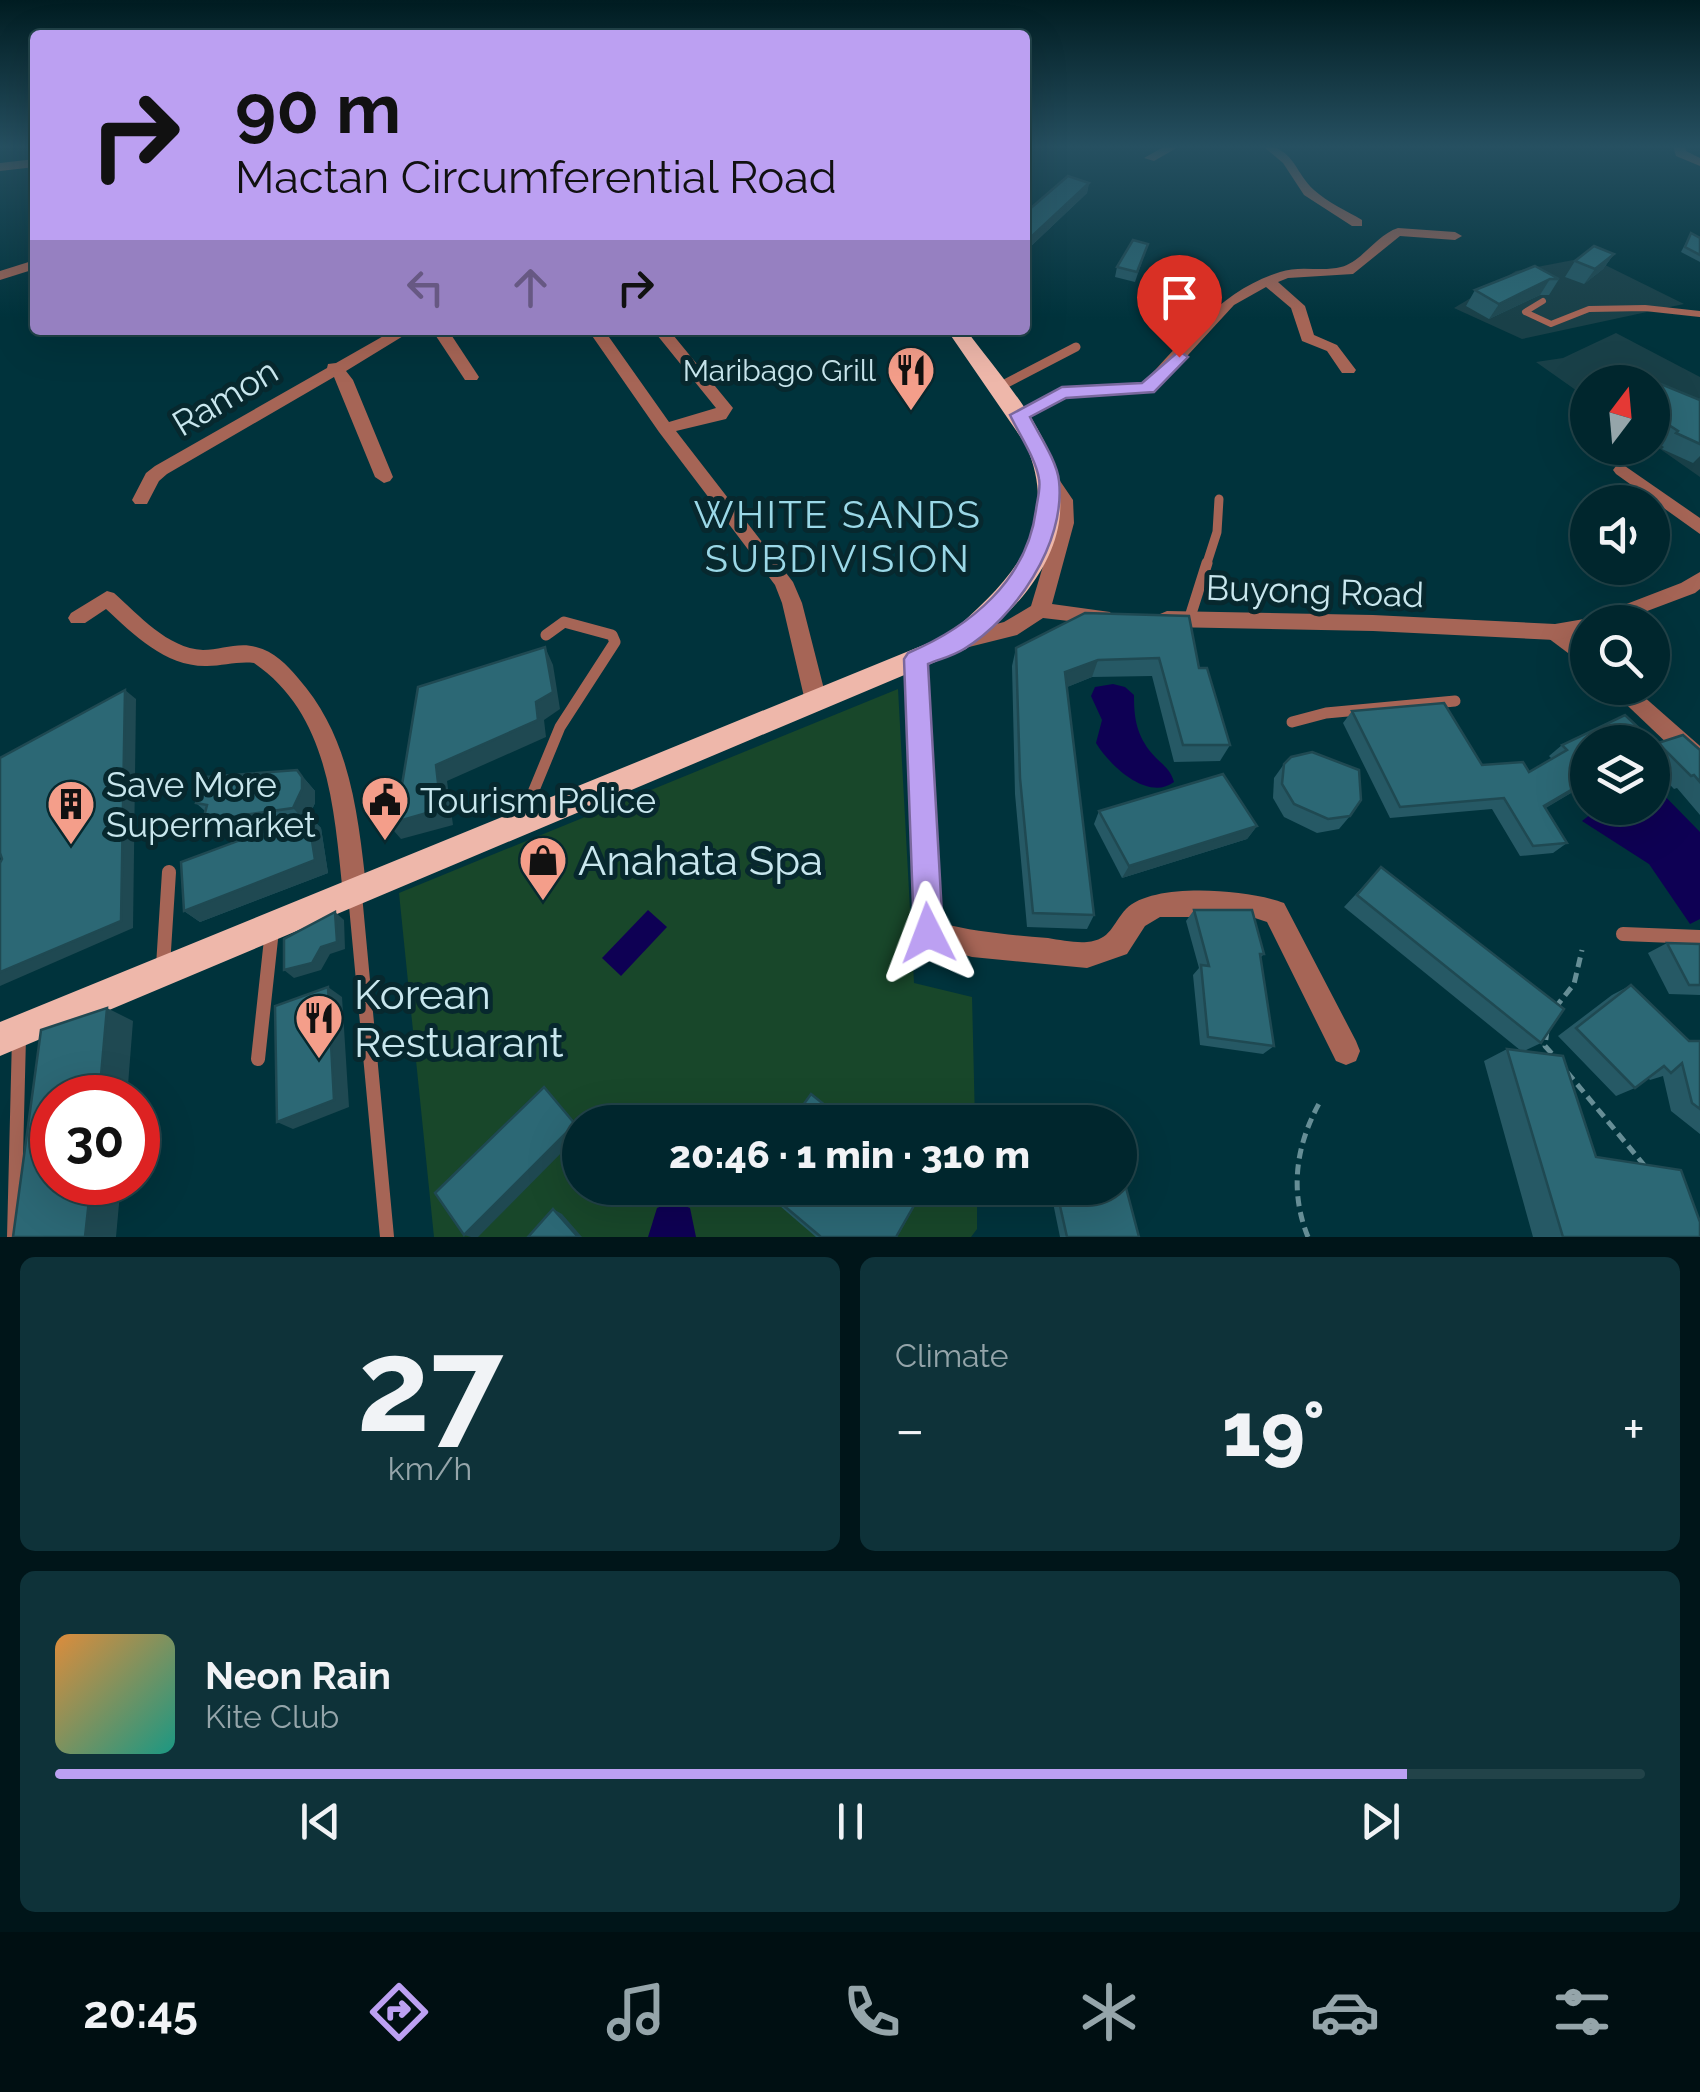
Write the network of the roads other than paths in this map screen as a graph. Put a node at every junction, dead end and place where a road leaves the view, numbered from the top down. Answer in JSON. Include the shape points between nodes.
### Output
{"nodes":[{"id":1,"x":1327,"y":204,"type":"edge"},
{"id":2,"x":1357,"y":223,"type":"dead end"},
{"id":3,"x":1455,"y":236,"type":"dead end"},
{"id":4,"x":30,"y":266,"type":"edge"},
{"id":5,"x":0,"y":276,"type":"edge"},
{"id":6,"x":1268,"y":281,"type":"junction"},
{"id":7,"x":1543,"y":301,"type":"edge"},
{"id":8,"x":1700,"y":314,"type":"edge"},
{"id":9,"x":395,"y":335,"type":"edge"},
{"id":10,"x":443,"y":335,"type":"edge"},
{"id":11,"x":600,"y":335,"type":"edge"},
{"id":12,"x":665,"y":335,"type":"edge"},
{"id":13,"x":960,"y":335,"type":"edge"},
{"id":14,"x":1076,"y":347,"type":"dead end"},
{"id":15,"x":334,"y":367,"type":"junction"},
{"id":16,"x":1348,"y":370,"type":"dead end"},
{"id":17,"x":471,"y":377,"type":"dead end"},
{"id":18,"x":998,"y":387,"type":"junction"},
{"id":19,"x":1020,"y":415,"type":"junction"},
{"id":20,"x":665,"y":428,"type":"junction"},
{"id":21,"x":1622,"y":470,"type":"dead end"},
{"id":22,"x":384,"y":477,"type":"dead end"},
{"id":23,"x":1050,"y":479,"type":"junction"},
{"id":24,"x":1219,"y":499,"type":"dead end"},
{"id":25,"x":141,"y":500,"type":"dead end"},
{"id":26,"x":1700,"y":526,"type":"edge"},
{"id":27,"x":1700,"y":579,"type":"edge"},
{"id":28,"x":1643,"y":605,"type":"edge"},
{"id":29,"x":1040,"y":610,"type":"junction"},
{"id":30,"x":78,"y":618,"type":"dead end"},
{"id":31,"x":1189,"y":620,"type":"junction"},
{"id":32,"x":1570,"y":629,"type":"edge"},
{"id":33,"x":1555,"y":632,"type":"junction"},
{"id":34,"x":546,"y":635,"type":"dead end"},
{"id":35,"x":957,"y":642,"type":"junction"},
{"id":36,"x":1570,"y":645,"type":"edge"},
{"id":37,"x":916,"y":659,"type":"junction"},
{"id":38,"x":816,"y":701,"type":"junction"},
{"id":39,"x":1455,"y":701,"type":"dead end"},
{"id":40,"x":1639,"y":705,"type":"edge"},
{"id":41,"x":1292,"y":722,"type":"dead end"},
{"id":42,"x":1700,"y":760,"type":"edge"},
{"id":43,"x":520,"y":825,"type":"junction"},
{"id":44,"x":169,"y":872,"type":"dead end"},
{"id":45,"x":354,"y":894,"type":"junction"},
{"id":46,"x":272,"y":928,"type":"junction"},
{"id":47,"x":1623,"y":934,"type":"dead end"},
{"id":48,"x":1700,"y":937,"type":"edge"},
{"id":49,"x":163,"y":972,"type":"junction"},
{"id":50,"x":10,"y":1036,"type":"edge"},
{"id":51,"x":1346,"y":1051,"type":"dead end"},
{"id":52,"x":258,"y":1059,"type":"dead end"},
{"id":53,"x":14,"y":1237,"type":"edge"},
{"id":54,"x":387,"y":1237,"type":"edge"}],
"edges":[{"from":1,"to":2,"type":"street"},
{"from":3,"to":6,"type":"street","via":[[1394,233],[1348,271]]},
{"from":4,"to":5,"type":"street"},
{"from":6,"to":16,"type":"street","via":[[1298,306],[1307,338],[1332,348]]},
{"from":6,"to":19,"type":"street","via":[[1228,302],[1148,388],[1062,392]]},
{"from":7,"to":8,"type":"lane","via":[[1525,312],[1550,324],[1602,308]]},
{"from":9,"to":15,"type":"street","name":"Ramon"},
{"from":10,"to":17,"type":"street"},
{"from":11,"to":20,"type":"street"},
{"from":12,"to":20,"type":"street","via":[[724,408],[720,415]]},
{"from":13,"to":18,"type":"main road"},
{"from":14,"to":18,"type":"lane"},
{"from":15,"to":22,"type":"street"},
{"from":15,"to":25,"type":"street","name":"Ramon","via":[[161,470]]},
{"from":18,"to":19,"type":"main road"},
{"from":19,"to":23,"type":"main road"},
{"from":20,"to":38,"type":"street","via":[[783,582]]},
{"from":21,"to":26,"type":"street"},
{"from":23,"to":29,"type":"street","via":[[1064,500],[1065,524]]},
{"from":23,"to":35,"type":"main road","via":[[1033,562],[1016,588]]},
{"from":24,"to":31,"type":"lane","via":[[1217,532]]},
{"from":27,"to":28,"type":"street"},
{"from":29,"to":31,"type":"street","name":"Buyong Road"},
{"from":29,"to":35,"type":"street","via":[[1010,629]]},
{"from":30,"to":45,"type":"street","via":[[107,598],[179,652],[197,658],[262,656],[308,701],[329,738],[341,787]]},
{"from":31,"to":33,"type":"street","name":"Buyong Road"},
{"from":32,"to":33,"type":"street","name":"Buyong Road"},
{"from":33,"to":36,"type":"street"},
{"from":34,"to":43,"type":"lane","via":[[564,622],[615,642],[560,728]]},
{"from":35,"to":37,"type":"main road"},
{"from":37,"to":38,"type":"main road"},
{"from":37,"to":51,"type":"street","via":[[928,933],[1086,955],[1118,945],[1136,917],[1157,904],[1252,904],[1275,912]]},
{"from":38,"to":43,"type":"main road"},
{"from":39,"to":41,"type":"lane","via":[[1326,712]]},
{"from":40,"to":42,"type":"street"},
{"from":43,"to":45,"type":"main road"},
{"from":44,"to":49,"type":"lane"},
{"from":45,"to":46,"type":"main road"},
{"from":45,"to":54,"type":"lane"},
{"from":46,"to":49,"type":"main road"},
{"from":46,"to":52,"type":"lane"},
{"from":47,"to":48,"type":"lane"},
{"from":49,"to":50,"type":"main road"},
{"from":50,"to":53,"type":"lane"}]}
